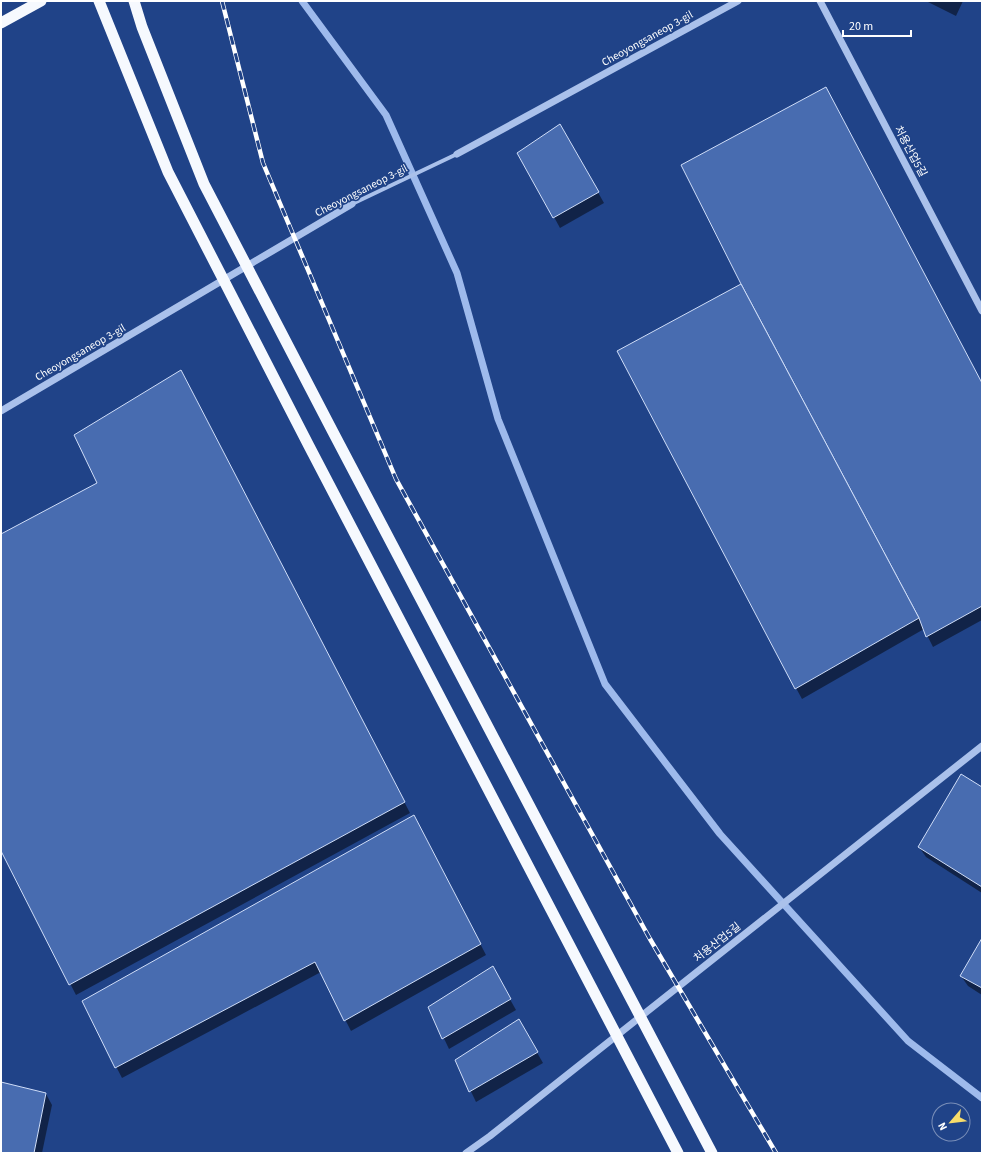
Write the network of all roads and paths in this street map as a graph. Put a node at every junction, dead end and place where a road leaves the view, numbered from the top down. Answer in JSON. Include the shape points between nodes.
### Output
{"nodes":[{"id":1,"x":41,"y":1,"type":"edge"},
{"id":2,"x":99,"y":1,"type":"edge"},
{"id":3,"x":134,"y":1,"type":"edge"},
{"id":4,"x":738,"y":1,"type":"edge"},
{"id":5,"x":820,"y":1,"type":"edge"},
{"id":6,"x":1,"y":23,"type":"edge"},
{"id":7,"x":457,"y":154,"type":"joint"},
{"id":8,"x":352,"y":204,"type":"joint"},
{"id":9,"x":982,"y":310,"type":"edge"},
{"id":10,"x":1,"y":411,"type":"edge"},
{"id":11,"x":982,"y":746,"type":"edge"},
{"id":12,"x":466,"y":1153,"type":"edge"},
{"id":13,"x":678,"y":1153,"type":"edge"},
{"id":14,"x":712,"y":1153,"type":"edge"}],
"edges":[{"from":1,"to":6,"type":"highway"},
{"from":2,"to":13,"type":"highway","bridge":true,"via":[[168,172]]},
{"from":3,"to":14,"type":"highway","bridge":true,"via":[[204,184]]},
{"from":4,"to":7,"type":"street","name":"Cheoyongsaneop 3-gil"},
{"from":5,"to":9,"type":"street","name":"처용산업5길"},
{"from":7,"to":8,"type":"street","name":"Cheoyongsaneop 3-gil"},
{"from":8,"to":10,"type":"street","name":"Cheoyongsaneop 3-gil"},
{"from":11,"to":12,"type":"street","name":"처용산업5길"}]}
